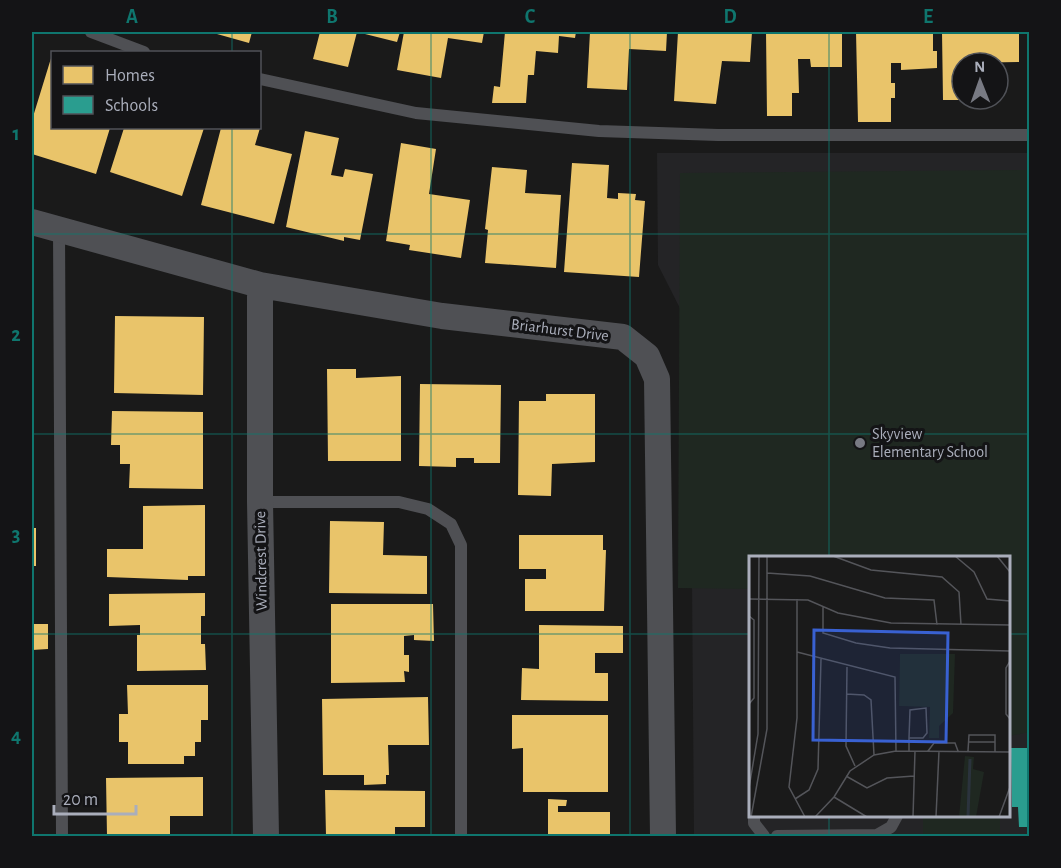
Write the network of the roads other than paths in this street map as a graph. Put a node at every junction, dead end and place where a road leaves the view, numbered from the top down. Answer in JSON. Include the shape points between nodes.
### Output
{"nodes":[{"id":1,"x":91,"y":32,"type":"edge"},
{"id":2,"x":141,"y":51,"type":"edge"},
{"id":3,"x":261,"y":79,"type":"edge"},
{"id":4,"x":1029,"y":135,"type":"edge"},
{"id":5,"x":32,"y":222,"type":"edge"},
{"id":6,"x":59,"y":229,"type":"junction"},
{"id":7,"x":260,"y":285,"type":"junction"},
{"id":8,"x":260,"y":502,"type":"junction"},
{"id":9,"x":754,"y":817,"type":"edge"},
{"id":10,"x":896,"y":817,"type":"edge"},
{"id":11,"x":62,"y":837,"type":"edge"},
{"id":12,"x":266,"y":837,"type":"edge"},
{"id":13,"x":461,"y":837,"type":"edge"},
{"id":14,"x":663,"y":837,"type":"edge"},
{"id":15,"x":764,"y":837,"type":"edge"},
{"id":16,"x":777,"y":837,"type":"edge"}],
"edges":[{"from":1,"to":2,"type":"lane"},
{"from":3,"to":4,"type":"lane","via":[[416,113],[589,130],[729,135]]},
{"from":5,"to":6,"type":"street","name":"Briarhurst Drive"},
{"from":6,"to":7,"type":"street","name":"Briarhurst Drive"},
{"from":6,"to":11,"type":"lane"},
{"from":7,"to":8,"type":"street","name":"Windcrest Drive"},
{"from":7,"to":14,"type":"street","name":"Briarhurst Drive","via":[[442,316],[623,337],[646,356],[657,379]]},
{"from":8,"to":12,"type":"street","name":"Windcrest Drive"},
{"from":8,"to":13,"type":"lane","via":[[399,502],[428,509],[451,524],[461,545]]},
{"from":9,"to":15,"type":"lane"},
{"from":10,"to":16,"type":"lane","via":[[891,827],[877,835]]}]}
